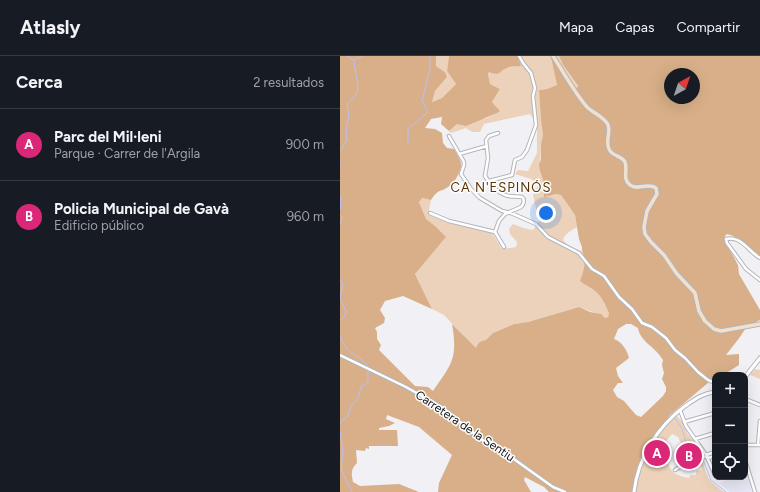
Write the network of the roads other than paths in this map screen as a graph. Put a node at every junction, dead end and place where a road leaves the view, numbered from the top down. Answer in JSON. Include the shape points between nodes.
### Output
{"nodes":[{"id":1,"x":519,"y":56,"type":"edge"},
{"id":2,"x":553,"y":56,"type":"edge"},
{"id":3,"x":498,"y":133,"type":"dead end"},
{"id":4,"x":449,"y":136,"type":"dead end"},
{"id":5,"x":487,"y":146,"type":"junction"},
{"id":6,"x":459,"y":154,"type":"junction"},
{"id":7,"x":489,"y":181,"type":"junction"},
{"id":8,"x":509,"y":212,"type":"junction"},
{"id":9,"x":430,"y":213,"type":"dead end"},
{"id":10,"x":495,"y":232,"type":"junction"},
{"id":11,"x":504,"y":247,"type":"dead end"},
{"id":12,"x":760,"y":258,"type":"edge"},
{"id":13,"x":760,"y":280,"type":"edge"},
{"id":14,"x":760,"y":323,"type":"edge"},
{"id":15,"x":340,"y":355,"type":"edge"},
{"id":16,"x":760,"y":358,"type":"edge"},
{"id":17,"x":748,"y":373,"type":"edge"},
{"id":18,"x":712,"y":382,"type":"edge"},
{"id":19,"x":712,"y":393,"type":"edge"},
{"id":20,"x":748,"y":400,"type":"edge"},
{"id":21,"x":760,"y":404,"type":"edge"},
{"id":22,"x":680,"y":410,"type":"junction"},
{"id":23,"x":712,"y":414,"type":"edge"},
{"id":24,"x":760,"y":421,"type":"edge"},
{"id":25,"x":684,"y":422,"type":"junction"},
{"id":26,"x":712,"y":434,"type":"edge"},
{"id":27,"x":695,"y":439,"type":"junction"},
{"id":28,"x":748,"y":445,"type":"edge"},
{"id":29,"x":759,"y":445,"type":"edge"},
{"id":30,"x":712,"y":454,"type":"edge"},
{"id":31,"x":712,"y":456,"type":"edge"},
{"id":32,"x":707,"y":457,"type":"junction"},
{"id":33,"x":712,"y":468,"type":"edge"},
{"id":34,"x":675,"y":470,"type":"dead end"},
{"id":35,"x":748,"y":471,"type":"edge"},
{"id":36,"x":565,"y":492,"type":"edge"},
{"id":37,"x":634,"y":492,"type":"edge"},
{"id":38,"x":755,"y":492,"type":"edge"}],
"edges":[{"from":1,"to":7,"type":"street","via":[[531,73],[535,88],[533,96],[536,125],[527,150],[522,157],[515,160],[513,173]]},
{"from":2,"to":14,"type":"main road","via":[[587,105],[608,122],[608,144],[613,154],[625,160],[629,183],[635,186],[655,185],[658,188],[658,194],[649,208],[646,234],[695,292],[707,320],[721,330]]},
{"from":3,"to":5,"type":"street","via":[[487,137]]},
{"from":4,"to":6,"type":"street"},
{"from":5,"to":6,"type":"street"},
{"from":5,"to":7,"type":"street","via":[[485,174]]},
{"from":6,"to":8,"type":"street","via":[[464,164],[461,174],[471,189],[494,207]]},
{"from":7,"to":8,"type":"street","via":[[493,187],[506,195],[523,198],[521,207]]},
{"from":8,"to":10,"type":"street","via":[[502,218]]},
{"from":8,"to":18,"type":"street","via":[[536,224],[548,237],[579,253],[592,269],[604,276],[613,291],[632,309],[638,319],[666,338],[698,372]]},
{"from":9,"to":10,"type":"street","via":[[450,221]]},
{"from":10,"to":11,"type":"street"},
{"from":12,"to":13,"type":"street","via":[[739,241],[733,238],[726,239],[728,246],[746,270]]},
{"from":15,"to":36,"type":"street","name":"Carretera de la Sentiu","via":[[443,408],[486,443],[511,457],[553,487]]},
{"from":16,"to":17,"type":"street"},
{"from":19,"to":22,"type":"street","via":[[700,396]]},
{"from":20,"to":21,"type":"street"},
{"from":22,"to":25,"type":"street"},
{"from":22,"to":37,"type":"street","via":[[656,436],[645,454]]},
{"from":23,"to":25,"type":"street"},
{"from":24,"to":29,"type":"street"},
{"from":25,"to":27,"type":"street"},
{"from":26,"to":27,"type":"street"},
{"from":27,"to":32,"type":"street"},
{"from":28,"to":29,"type":"street"},
{"from":30,"to":32,"type":"street"},
{"from":31,"to":32,"type":"street"},
{"from":32,"to":33,"type":"street"},
{"from":32,"to":34,"type":"street"},
{"from":35,"to":38,"type":"street"}]}
